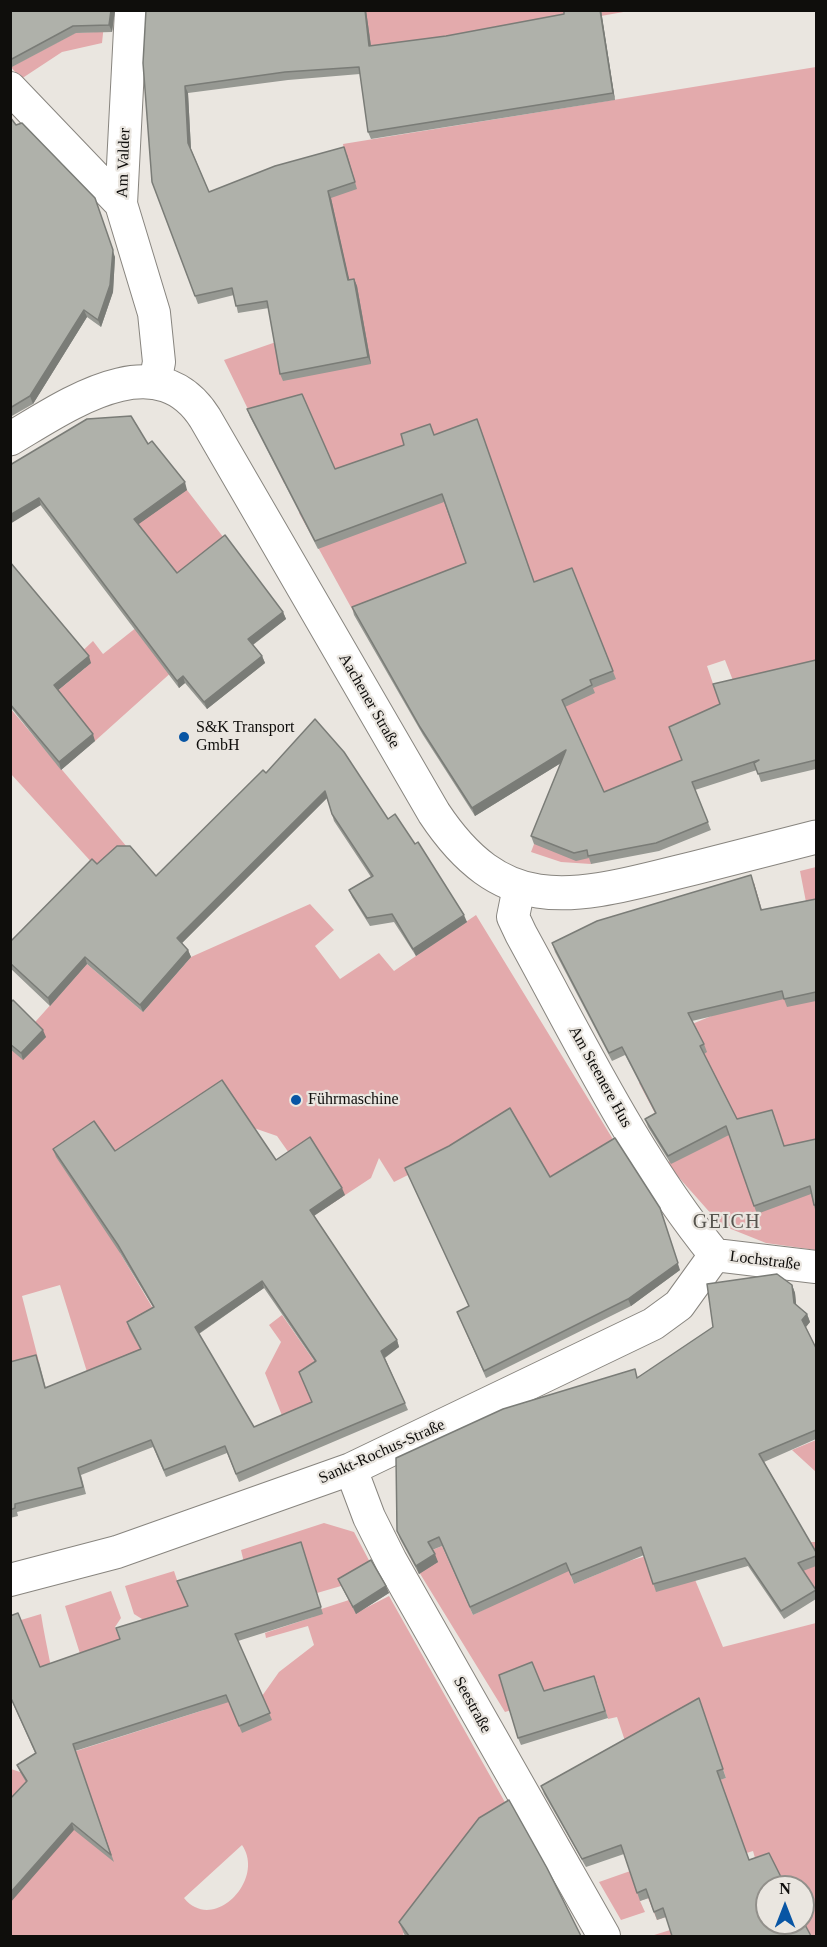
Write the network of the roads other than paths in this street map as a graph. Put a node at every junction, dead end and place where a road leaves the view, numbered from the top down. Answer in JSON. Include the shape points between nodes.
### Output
{"nodes":[{"id":1,"x":131,"y":10,"type":"edge"},
{"id":2,"x":10,"y":88,"type":"edge"},
{"id":3,"x":121,"y":204,"type":"junction"},
{"id":4,"x":155,"y":383,"type":"junction"},
{"id":5,"x":10,"y":439,"type":"edge"},
{"id":6,"x":816,"y":837,"type":"edge"},
{"id":7,"x":519,"y":887,"type":"junction"},
{"id":8,"x":715,"y":1255,"type":"junction"},
{"id":9,"x":816,"y":1267,"type":"edge"},
{"id":10,"x":351,"y":1469,"type":"junction"},
{"id":11,"x":10,"y":1580,"type":"edge"},
{"id":12,"x":604,"y":1936,"type":"edge"}],
"edges":[{"from":1,"to":3,"type":"street","name":"Am Valder"},
{"from":2,"to":3,"type":"street"},
{"from":3,"to":4,"type":"street","name":"Am Valder","via":[[154,313],[159,362]]},
{"from":4,"to":5,"type":"street","name":"Aachener Straße","via":[[120,385],[85,395]]},
{"from":4,"to":7,"type":"street","name":"Aachener Straße","via":[[182,391],[201,411],[445,830],[471,860]]},
{"from":6,"to":7,"type":"street","name":"Aachener Straße","via":[[601,891],[557,894]]},
{"from":7,"to":8,"type":"street","name":"Am Steenere Hus","via":[[513,917],[521,934],[636,1142],[676,1205]]},
{"from":8,"to":9,"type":"street","name":"Lochstraße"},
{"from":8,"to":10,"type":"street","name":"Sankt-Rochus-Straße","via":[[679,1305],[653,1324]]},
{"from":10,"to":11,"type":"street","name":"Sankt-Rochus-Straße","via":[[117,1552]]},
{"from":10,"to":12,"type":"street","name":"Seestraße","via":[[391,1561]]}]}
